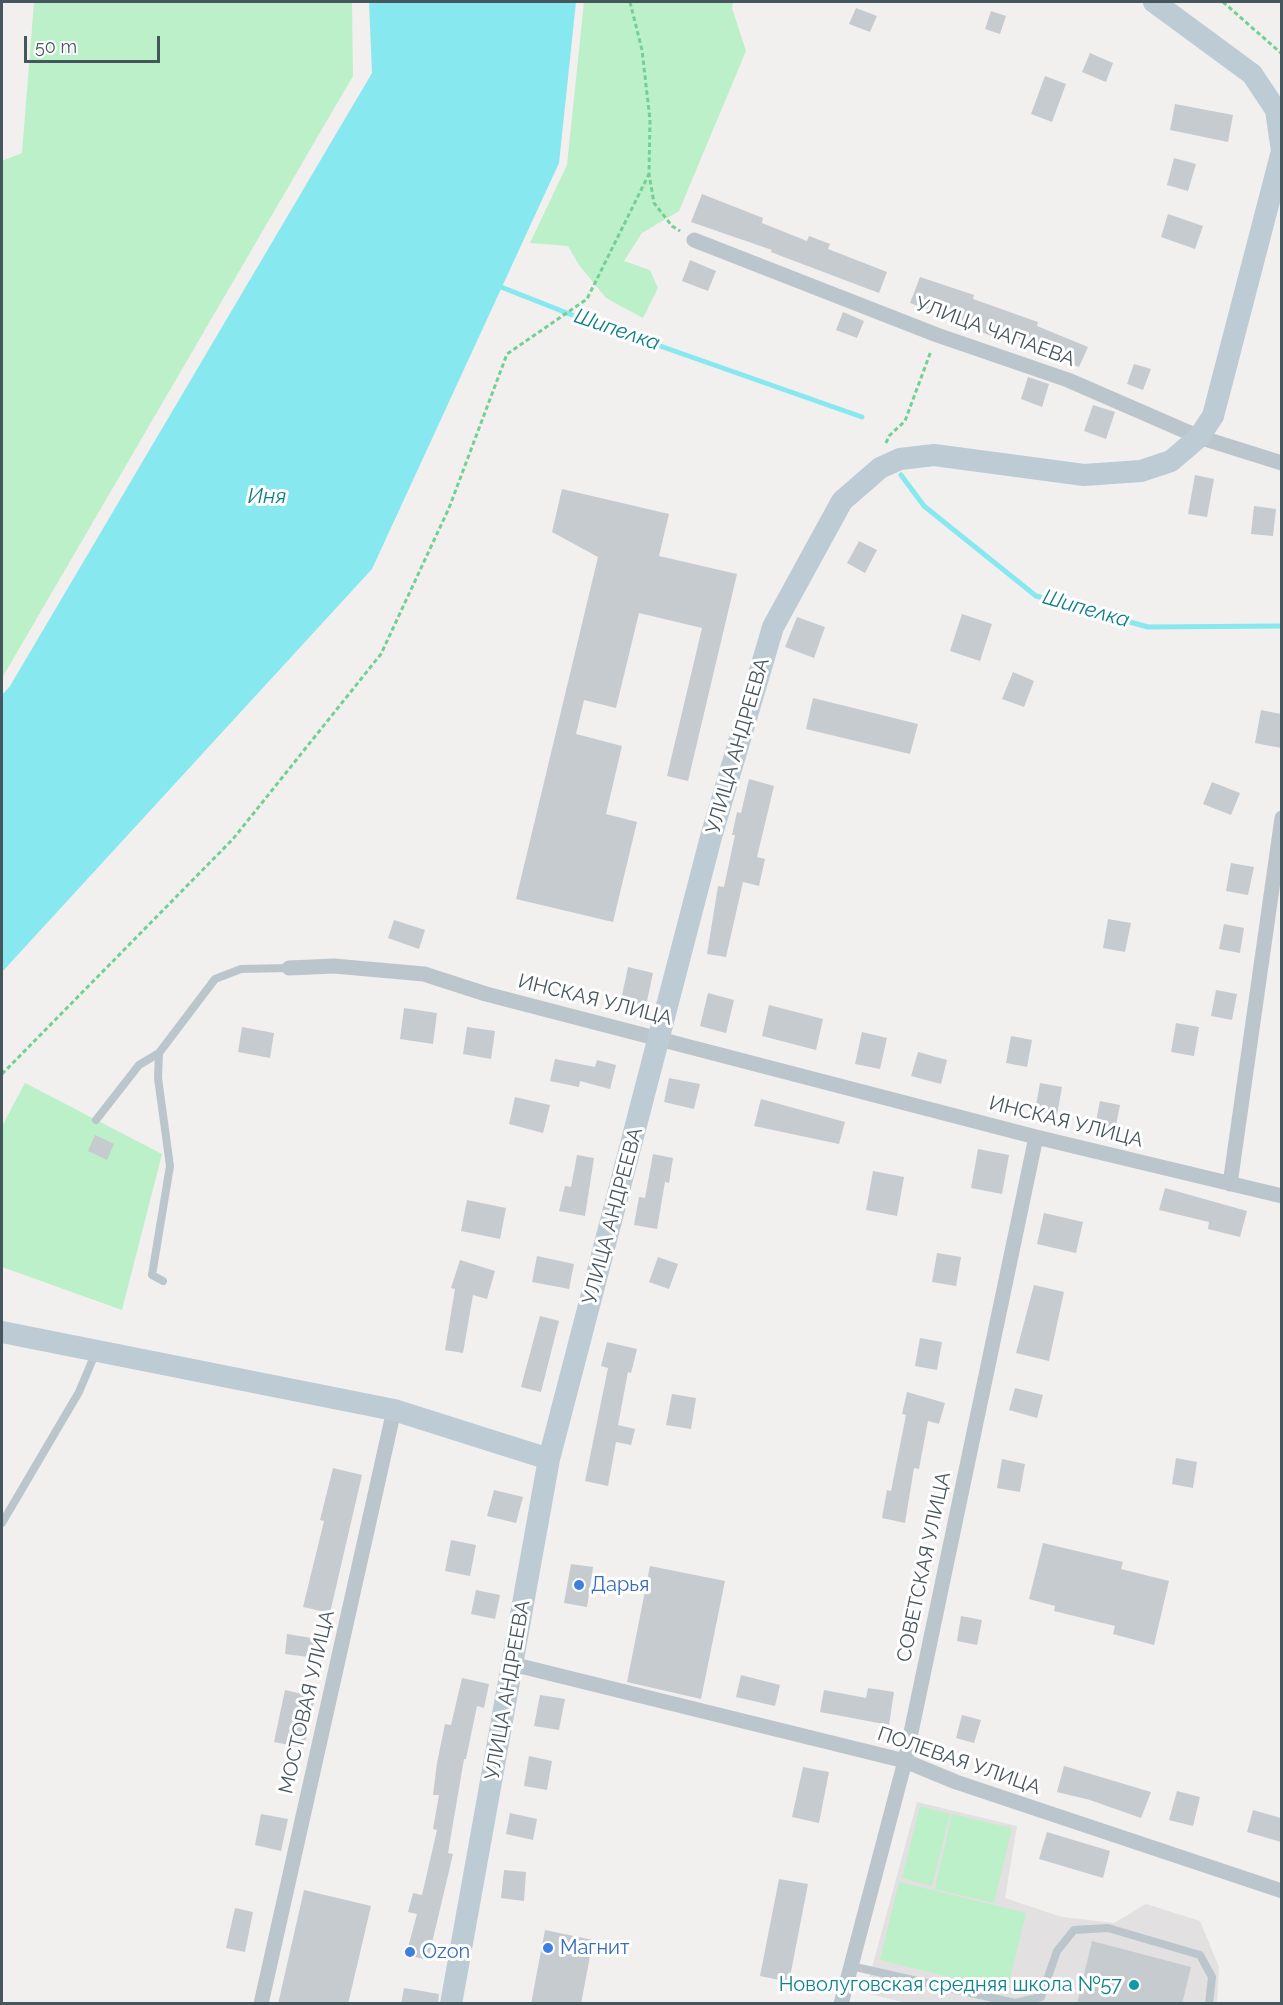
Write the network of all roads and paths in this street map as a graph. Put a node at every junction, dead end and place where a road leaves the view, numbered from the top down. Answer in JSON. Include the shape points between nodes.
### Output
{"nodes":[{"id":1,"x":630,"y":2,"type":"edge"},
{"id":2,"x":1154,"y":2,"type":"edge"},
{"id":3,"x":1223,"y":2,"type":"edge"},
{"id":4,"x":1281,"y":54,"type":"edge"},
{"id":5,"x":1281,"y":151,"type":"edge"},
{"id":6,"x":649,"y":174,"type":"junction"},
{"id":7,"x":694,"y":240,"type":"joint"},
{"id":8,"x":937,"y":335,"type":"junction"},
{"id":9,"x":905,"y":421,"type":"dead end"},
{"id":10,"x":1199,"y":437,"type":"junction"},
{"id":11,"x":1281,"y":463,"type":"edge"},
{"id":12,"x":1281,"y":818,"type":"edge"},
{"id":13,"x":289,"y":968,"type":"joint"},
{"id":14,"x":659,"y":1038,"type":"junction"},
{"id":15,"x":159,"y":1053,"type":"junction"},
{"id":16,"x":2,"y":1074,"type":"edge"},
{"id":17,"x":96,"y":1120,"type":"dead end"},
{"id":18,"x":1036,"y":1137,"type":"junction"},
{"id":19,"x":1230,"y":1184,"type":"junction"},
{"id":20,"x":1281,"y":1196,"type":"edge"},
{"id":21,"x":163,"y":1281,"type":"dead end"},
{"id":22,"x":2,"y":1332,"type":"edge"},
{"id":23,"x":96,"y":1353,"type":"junction"},
{"id":24,"x":394,"y":1410,"type":"junction"},
{"id":25,"x":549,"y":1459,"type":"junction"},
{"id":26,"x":2,"y":1523,"type":"edge"},
{"id":27,"x":513,"y":1664,"type":"junction"},
{"id":28,"x":905,"y":1761,"type":"junction"},
{"id":29,"x":1281,"y":1891,"type":"edge"},
{"id":30,"x":851,"y":1966,"type":"junction"},
{"id":31,"x":1015,"y":2003,"type":"edge"},
{"id":32,"x":261,"y":2004,"type":"edge"},
{"id":33,"x":451,"y":2004,"type":"edge"},
{"id":34,"x":841,"y":2004,"type":"edge"},
{"id":35,"x":1209,"y":2004,"type":"edge"}],
"edges":[{"from":1,"to":6,"type":"path","via":[[642,50],[650,120]]},
{"from":2,"to":5,"type":"street","via":[[1252,74],[1275,110]]},
{"from":3,"to":4,"type":"path"},
{"from":5,"to":10,"type":"street","via":[[1213,416]]},
{"from":6,"to":7,"type":"path","via":[[654,203],[672,226]]},
{"from":6,"to":16,"type":"path","via":[[587,299],[507,354],[449,508],[381,654],[232,839]]},
{"from":7,"to":8,"type":"street","name":"УЛИЦА ЧАПАЕВА"},
{"from":8,"to":9,"type":"path"},
{"from":8,"to":10,"type":"street","name":"УЛИЦА ЧАПАЕВА","via":[[1068,380]]},
{"from":10,"to":11,"type":"street","name":"УЛИЦА ЧАПАЕВА"},
{"from":10,"to":14,"type":"street","name":"УЛИЦА АНДРЕЕВА","via":[[1171,461],[1141,471],[1084,475],[934,456],[900,459],[880,468],[842,501],[773,627],[711,837]]},
{"from":12,"to":19,"type":"street"},
{"from":13,"to":14,"type":"street","name":"ИНСКАЯ УЛИЦА","via":[[334,966],[424,974],[486,994]]},
{"from":13,"to":15,"type":"lane","name":"ИНСКАЯ УЛИЦА","via":[[241,969],[215,979]]},
{"from":14,"to":18,"type":"street","name":"ИНСКАЯ УЛИЦА"},
{"from":14,"to":25,"type":"street","name":"УЛИЦА АНДРЕЕВА"},
{"from":15,"to":17,"type":"lane","name":"ИНСКАЯ УЛИЦА","via":[[139,1065]]},
{"from":15,"to":21,"type":"lane","via":[[158,1078],[170,1166],[152,1275]]},
{"from":18,"to":19,"type":"street","name":"ИНСКАЯ УЛИЦА"},
{"from":18,"to":28,"type":"street","name":"СОВЕТСКАЯ УЛИЦА"},
{"from":19,"to":20,"type":"street","name":"ИНСКАЯ УЛИЦА"},
{"from":22,"to":23,"type":"street"},
{"from":23,"to":24,"type":"street"},
{"from":23,"to":26,"type":"lane","via":[[79,1392]]},
{"from":24,"to":25,"type":"street"},
{"from":24,"to":32,"type":"street","name":"МОСТОВАЯ УЛИЦА"},
{"from":25,"to":27,"type":"street","name":"УЛИЦА АНДРЕЕВА"},
{"from":27,"to":28,"type":"street","name":"ПОЛЕВАЯ УЛИЦА"},
{"from":27,"to":33,"type":"street","name":"УЛИЦА АНДРЕЕВА"},
{"from":28,"to":29,"type":"street","name":"ПОЛЕВАЯ УЛИЦА","via":[[956,1782]]},
{"from":28,"to":30,"type":"street","name":"СОВЕТСКАЯ УЛИЦА"},
{"from":30,"to":31,"type":"lane"},
{"from":30,"to":34,"type":"street","name":"СОВЕТСКАЯ УЛИЦА"},
{"from":31,"to":35,"type":"lane","via":[[1041,1997],[1057,1951],[1074,1930],[1108,1928],[1200,1954],[1212,1977]]}]}
